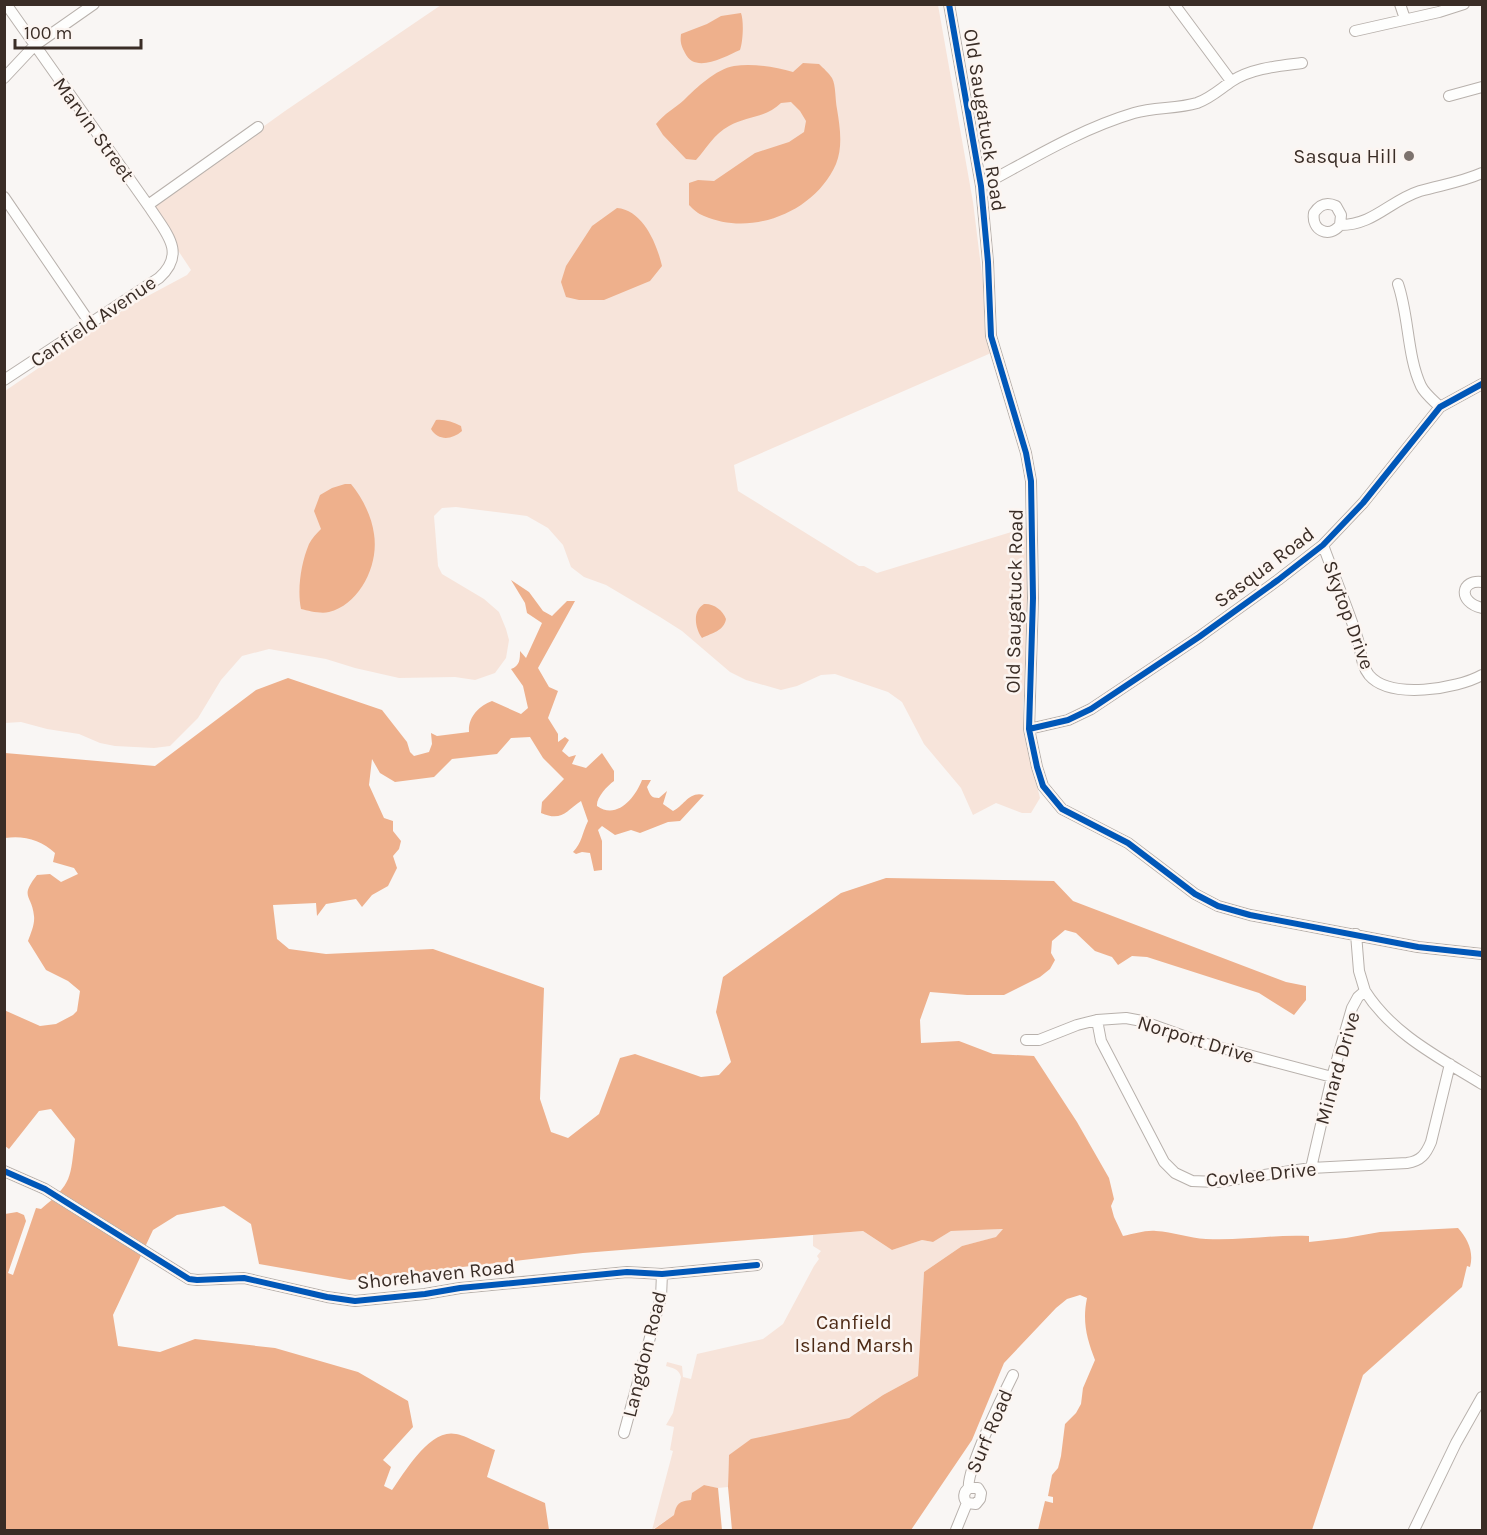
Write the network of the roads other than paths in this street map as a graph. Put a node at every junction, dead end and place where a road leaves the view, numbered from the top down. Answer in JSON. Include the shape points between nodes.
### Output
{"nodes":[{"id":1,"x":6,"y":4,"type":"edge"},
{"id":2,"x":94,"y":4,"type":"edge"},
{"id":3,"x":949,"y":4,"type":"edge"},
{"id":4,"x":1174,"y":4,"type":"edge"},
{"id":5,"x":1400,"y":4,"type":"edge"},
{"id":6,"x":1464,"y":4,"type":"edge"},
{"id":7,"x":1405,"y":19,"type":"junction"},
{"id":8,"x":1356,"y":31,"type":"dead end"},
{"id":9,"x":34,"y":46,"type":"junction"},
{"id":10,"x":1302,"y":63,"type":"dead end"},
{"id":11,"x":4,"y":78,"type":"edge"},
{"id":12,"x":1231,"y":81,"type":"junction"},
{"id":13,"x":1482,"y":87,"type":"edge"},
{"id":14,"x":1449,"y":96,"type":"dead end"},
{"id":15,"x":258,"y":127,"type":"dead end"},
{"id":16,"x":1482,"y":173,"type":"edge"},
{"id":17,"x":981,"y":186,"type":"junction"},
{"id":18,"x":4,"y":197,"type":"edge"},
{"id":19,"x":148,"y":205,"type":"junction"},
{"id":20,"x":1340,"y":225,"type":"dead end"},
{"id":21,"x":174,"y":256,"type":"joint"},
{"id":22,"x":1398,"y":284,"type":"dead end"},
{"id":23,"x":90,"y":323,"type":"junction"},
{"id":24,"x":4,"y":380,"type":"edge"},
{"id":25,"x":1482,"y":384,"type":"edge"},
{"id":26,"x":1440,"y":407,"type":"junction"},
{"id":27,"x":1323,"y":545,"type":"junction"},
{"id":28,"x":1482,"y":582,"type":"edge"},
{"id":29,"x":1482,"y":608,"type":"edge"},
{"id":30,"x":1482,"y":675,"type":"edge"},
{"id":31,"x":1029,"y":729,"type":"junction"},
{"id":32,"x":1356,"y":934,"type":"junction"},
{"id":33,"x":1482,"y":954,"type":"edge"},
{"id":34,"x":1365,"y":991,"type":"junction"},
{"id":35,"x":1097,"y":1020,"type":"junction"},
{"id":36,"x":1026,"y":1040,"type":"dead end"},
{"id":37,"x":1450,"y":1064,"type":"junction"},
{"id":38,"x":1332,"y":1077,"type":"junction"},
{"id":39,"x":1482,"y":1084,"type":"edge"},
{"id":40,"x":1311,"y":1168,"type":"junction"},
{"id":41,"x":4,"y":1171,"type":"edge"},
{"id":42,"x":758,"y":1265,"type":"dead end"},
{"id":43,"x":662,"y":1274,"type":"junction"},
{"id":44,"x":1013,"y":1375,"type":"dead end"},
{"id":45,"x":1482,"y":1397,"type":"edge"},
{"id":46,"x":624,"y":1433,"type":"dead end"},
{"id":47,"x":956,"y":1530,"type":"edge"},
{"id":48,"x":1414,"y":1530,"type":"edge"}],
"edges":[{"from":1,"to":9,"type":"street","name":"Marvin Street"},
{"from":2,"to":9,"type":"street"},
{"from":3,"to":17,"type":"street","name":"Old Saugatuck Road"},
{"from":4,"to":12,"type":"street"},
{"from":5,"to":7,"type":"street"},
{"from":6,"to":7,"type":"street"},
{"from":7,"to":8,"type":"street"},
{"from":9,"to":11,"type":"street"},
{"from":9,"to":19,"type":"street","name":"Marvin Street"},
{"from":10,"to":12,"type":"street","via":[[1245,74]]},
{"from":12,"to":17,"type":"street","via":[[1197,103],[1136,112],[1105,123]]},
{"from":13,"to":14,"type":"street"},
{"from":15,"to":19,"type":"street"},
{"from":16,"to":20,"type":"street","via":[[1419,191],[1356,225]]},
{"from":17,"to":31,"type":"street","name":"Old Saugatuck Road","via":[[991,336],[1031,481]]},
{"from":18,"to":23,"type":"street"},
{"from":19,"to":21,"type":"street","name":"Marvin Street","via":[[170,239]]},
{"from":21,"to":23,"type":"street","name":"Canfield Avenue","via":[[159,278]]},
{"from":22,"to":26,"type":"street","via":[[1422,388]]},
{"from":23,"to":24,"type":"street","name":"Canfield Avenue"},
{"from":25,"to":26,"type":"street","name":"Sasqua Road"},
{"from":26,"to":27,"type":"street","name":"Sasqua Road","via":[[1363,503]]},
{"from":27,"to":30,"type":"street","name":"Skytop Drive","via":[[1369,675],[1394,689],[1416,690],[1452,685]]},
{"from":27,"to":31,"type":"street","name":"Sasqua Road","via":[[1113,695],[1068,720]]},
{"from":28,"to":29,"type":"street","via":[[1468,585],[1465,592],[1471,605]]},
{"from":31,"to":32,"type":"street","name":"Old Saugatuck Road","via":[[1039,776],[1062,809],[1128,843],[1195,894],[1218,906],[1250,915]]},
{"from":32,"to":33,"type":"street","name":"Old Saugatuck Road","via":[[1418,947]]},
{"from":32,"to":34,"type":"street","name":"Minard Drive"},
{"from":34,"to":37,"type":"street","via":[[1390,1024]]},
{"from":34,"to":38,"type":"street","name":"Minard Drive","via":[[1352,1008]]},
{"from":35,"to":36,"type":"street","name":"Norport Drive","via":[[1039,1040]]},
{"from":35,"to":38,"type":"street","name":"Norport Drive","via":[[1143,1021],[1203,1043]]},
{"from":35,"to":40,"type":"street","name":"Covlee Drive","via":[[1101,1041],[1142,1123],[1164,1162],[1175,1173],[1192,1181],[1216,1182]]},
{"from":37,"to":39,"type":"street"},
{"from":37,"to":40,"type":"street","name":"Covlee Drive","via":[[1431,1142],[1419,1160]]},
{"from":38,"to":40,"type":"street","name":"Minard Drive"},
{"from":41,"to":43,"type":"street","name":"Shorehaven Road","via":[[45,1189],[193,1280],[244,1278],[355,1300],[627,1272]]},
{"from":42,"to":43,"type":"street","name":"Shorehaven Road"},
{"from":43,"to":46,"type":"street","name":"Langdon Road","via":[[661,1297]]},
{"from":44,"to":47,"type":"street","name":"Surf Road","via":[[971,1471],[964,1495],[968,1503]]},
{"from":45,"to":48,"type":"street"}]}
